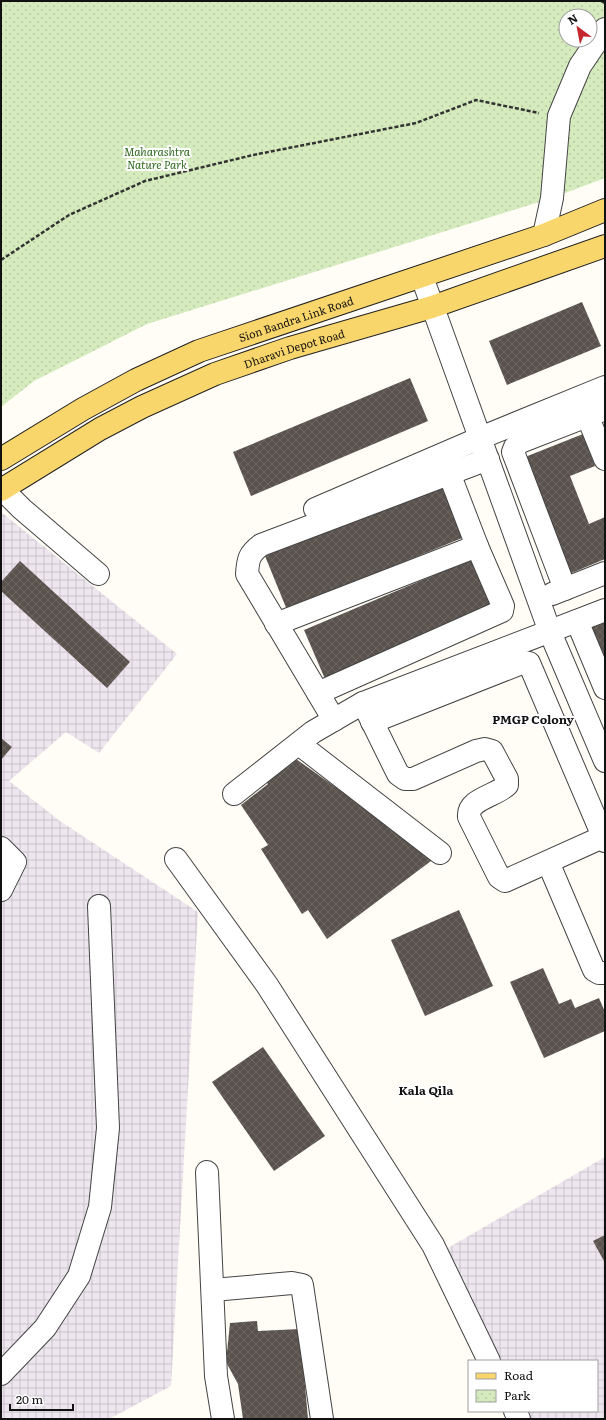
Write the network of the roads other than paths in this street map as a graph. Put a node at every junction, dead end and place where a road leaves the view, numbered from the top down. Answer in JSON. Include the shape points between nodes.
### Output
{"nodes":[{"id":1,"x":605,"y":29,"type":"edge"},
{"id":2,"x":605,"y":210,"type":"edge"},
{"id":3,"x":544,"y":236,"type":"junction"},
{"id":4,"x":605,"y":246,"type":"edge"},
{"id":5,"x":422,"y":277,"type":"junction"},
{"id":6,"x":432,"y":307,"type":"junction"},
{"id":7,"x":605,"y":387,"type":"edge"},
{"id":8,"x":590,"y":408,"type":"edge"},
{"id":9,"x":480,"y":438,"type":"junction"},
{"id":10,"x":1,"y":459,"type":"edge"},
{"id":11,"x":488,"y":459,"type":"junction"},
{"id":12,"x":605,"y":459,"type":"edge"},
{"id":13,"x":449,"y":473,"type":"junction"},
{"id":14,"x":2,"y":490,"type":"edge"},
{"id":15,"x":264,"y":531,"type":"dead end"},
{"id":16,"x":478,"y":546,"type":"junction"},
{"id":17,"x":605,"y":573,"type":"edge"},
{"id":18,"x":98,"y":574,"type":"dead end"},
{"id":19,"x":565,"y":589,"type":"junction"},
{"id":20,"x":539,"y":600,"type":"junction"},
{"id":21,"x":605,"y":610,"type":"edge"},
{"id":22,"x":577,"y":621,"type":"junction"},
{"id":23,"x":276,"y":624,"type":"junction"},
{"id":24,"x":550,"y":632,"type":"junction"},
{"id":25,"x":605,"y":688,"type":"edge"},
{"id":26,"x":318,"y":692,"type":"junction"},
{"id":27,"x":368,"y":713,"type":"junction"},
{"id":28,"x":334,"y":720,"type":"junction"},
{"id":29,"x":299,"y":744,"type":"junction"},
{"id":30,"x":605,"y":761,"type":"edge"},
{"id":31,"x":234,"y":794,"type":"dead end"},
{"id":32,"x":604,"y":838,"type":"edge"},
{"id":33,"x":1,"y":848,"type":"edge"},
{"id":34,"x":440,"y":853,"type":"dead end"},
{"id":35,"x":176,"y":859,"type":"dead end"},
{"id":36,"x":548,"y":862,"type":"junction"},
{"id":37,"x":1,"y":890,"type":"edge"},
{"id":38,"x":99,"y":906,"type":"dead end"},
{"id":39,"x":605,"y":973,"type":"edge"},
{"id":40,"x":207,"y":1172,"type":"dead end"},
{"id":41,"x":213,"y":1290,"type":"junction"},
{"id":42,"x":489,"y":1360,"type":"edge"},
{"id":43,"x":1,"y":1374,"type":"edge"},
{"id":44,"x":223,"y":1419,"type":"edge"},
{"id":45,"x":322,"y":1419,"type":"edge"}],
"edges":[{"from":1,"to":3,"type":"street","via":[[580,66],[559,116],[552,198]]},
{"from":2,"to":3,"type":"main road","name":"Sion Bandra Link Road"},
{"from":3,"to":5,"type":"main road","name":"Sion Bandra Link Road"},
{"from":4,"to":6,"type":"main road","name":"Dharavi Depot Road"},
{"from":5,"to":6,"type":"street"},
{"from":5,"to":10,"type":"main road","name":"Sion Bandra Link Road","via":[[199,351],[136,380]]},
{"from":6,"to":9,"type":"street"},
{"from":6,"to":14,"type":"main road","name":"Dharavi Depot Road","via":[[290,348],[214,374],[100,429]]},
{"from":7,"to":8,"type":"street"},
{"from":8,"to":9,"type":"street"},
{"from":8,"to":12,"type":"street"},
{"from":8,"to":19,"type":"street","via":[[520,442],[513,452]]},
{"from":9,"to":11,"type":"street"},
{"from":9,"to":15,"type":"street"},
{"from":11,"to":13,"type":"street"},
{"from":11,"to":20,"type":"street"},
{"from":13,"to":16,"type":"street"},
{"from":13,"to":23,"type":"street","via":[[261,545],[254,551],[247,560],[247,574]]},
{"from":14,"to":18,"type":"street"},
{"from":16,"to":23,"type":"street"},
{"from":16,"to":26,"type":"street","via":[[503,606],[502,611]]},
{"from":17,"to":19,"type":"street"},
{"from":19,"to":20,"type":"street"},
{"from":20,"to":24,"type":"street"},
{"from":21,"to":22,"type":"street"},
{"from":22,"to":24,"type":"street"},
{"from":22,"to":25,"type":"street"},
{"from":23,"to":26,"type":"street"},
{"from":24,"to":27,"type":"street"},
{"from":24,"to":30,"type":"street"},
{"from":26,"to":28,"type":"street"},
{"from":27,"to":28,"type":"street"},
{"from":27,"to":32,"type":"street","via":[[524,662],[529,663]]},
{"from":27,"to":36,"type":"street","via":[[398,774],[405,779],[413,779],[476,751],[492,751],[507,779],[507,785],[503,790],[472,805],[468,811],[499,877],[505,881],[512,879]]},
{"from":28,"to":29,"type":"street"},
{"from":29,"to":31,"type":"street"},
{"from":29,"to":34,"type":"street"},
{"from":32,"to":36,"type":"street"},
{"from":33,"to":37,"type":"street","via":[[16,862]]},
{"from":35,"to":42,"type":"street","via":[[267,985],[433,1245]]},
{"from":36,"to":39,"type":"street","via":[[594,970]]},
{"from":38,"to":43,"type":"street","via":[[108,1128],[100,1207],[79,1276],[45,1328]]},
{"from":40,"to":41,"type":"street"},
{"from":41,"to":44,"type":"street","via":[[216,1376]]},
{"from":41,"to":45,"type":"street","via":[[292,1283],[302,1285]]}]}
